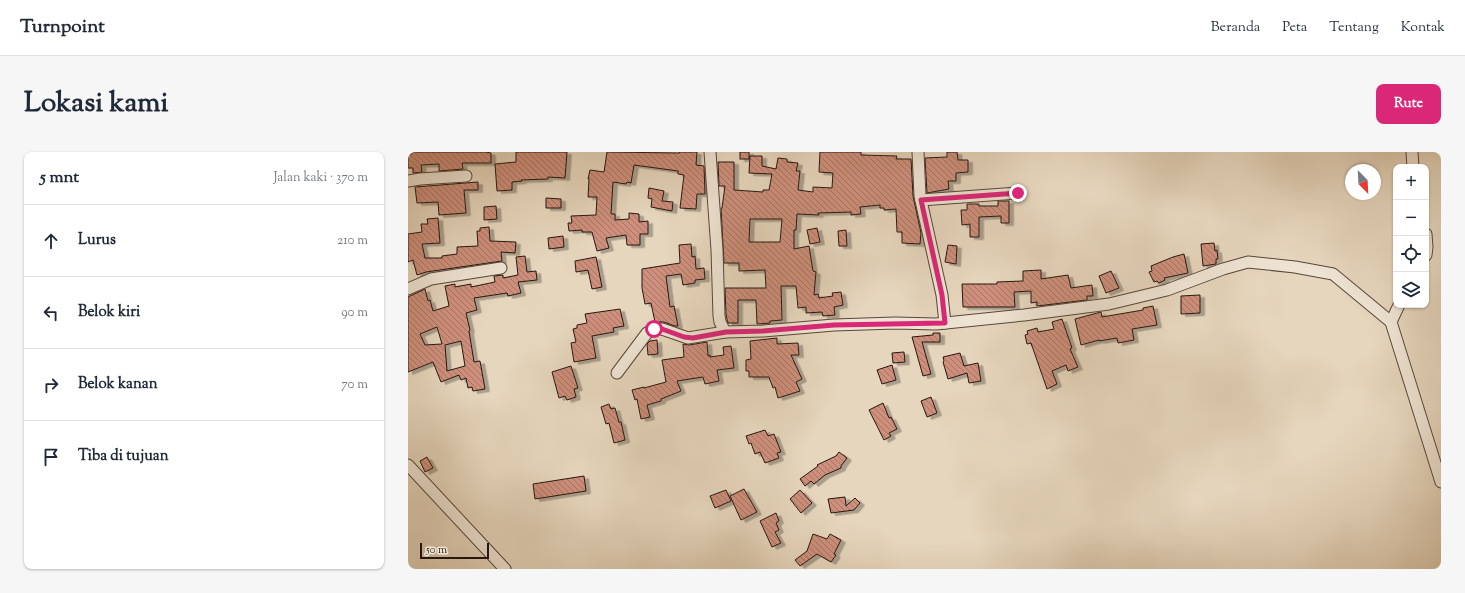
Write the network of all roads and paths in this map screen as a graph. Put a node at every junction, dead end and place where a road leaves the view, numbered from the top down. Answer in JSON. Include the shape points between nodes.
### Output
{"nodes":[{"id":1,"x":710,"y":152,"type":"edge"},
{"id":2,"x":918,"y":152,"type":"edge"},
{"id":3,"x":1412,"y":152,"type":"edge"},
{"id":4,"x":1413,"y":164,"type":"edge"},
{"id":5,"x":466,"y":176,"type":"dead end"},
{"id":6,"x":408,"y":181,"type":"edge"},
{"id":7,"x":1018,"y":193,"type":"dead end"},
{"id":8,"x":921,"y":200,"type":"junction"},
{"id":9,"x":501,"y":268,"type":"dead end"},
{"id":10,"x":408,"y":289,"type":"edge"},
{"id":11,"x":1398,"y":308,"type":"edge"},
{"id":12,"x":1391,"y":322,"type":"junction"},
{"id":13,"x":945,"y":323,"type":"junction"},
{"id":14,"x":726,"y":332,"type":"junction"},
{"id":15,"x":617,"y":373,"type":"dead end"},
{"id":16,"x":408,"y":465,"type":"edge"},
{"id":17,"x":1441,"y":482,"type":"edge"},
{"id":18,"x":505,"y":569,"type":"edge"}],
"edges":[{"from":1,"to":14,"type":"street","via":[[719,316]]},
{"from":2,"to":8,"type":"street"},
{"from":3,"to":4,"type":"street"},
{"from":5,"to":6,"type":"street"},
{"from":7,"to":8,"type":"street"},
{"from":8,"to":13,"type":"street","via":[[942,295]]},
{"from":9,"to":10,"type":"street","via":[[431,279]]},
{"from":11,"to":12,"type":"street"},
{"from":12,"to":13,"type":"street","via":[[1333,274],[1248,262],[1166,290],[1109,304],[1024,316]]},
{"from":12,"to":17,"type":"street"},
{"from":13,"to":14,"type":"street","via":[[834,325]]},
{"from":14,"to":15,"type":"street","via":[[688,338],[662,329],[654,329],[647,334]]},
{"from":16,"to":18,"type":"street"}]}
